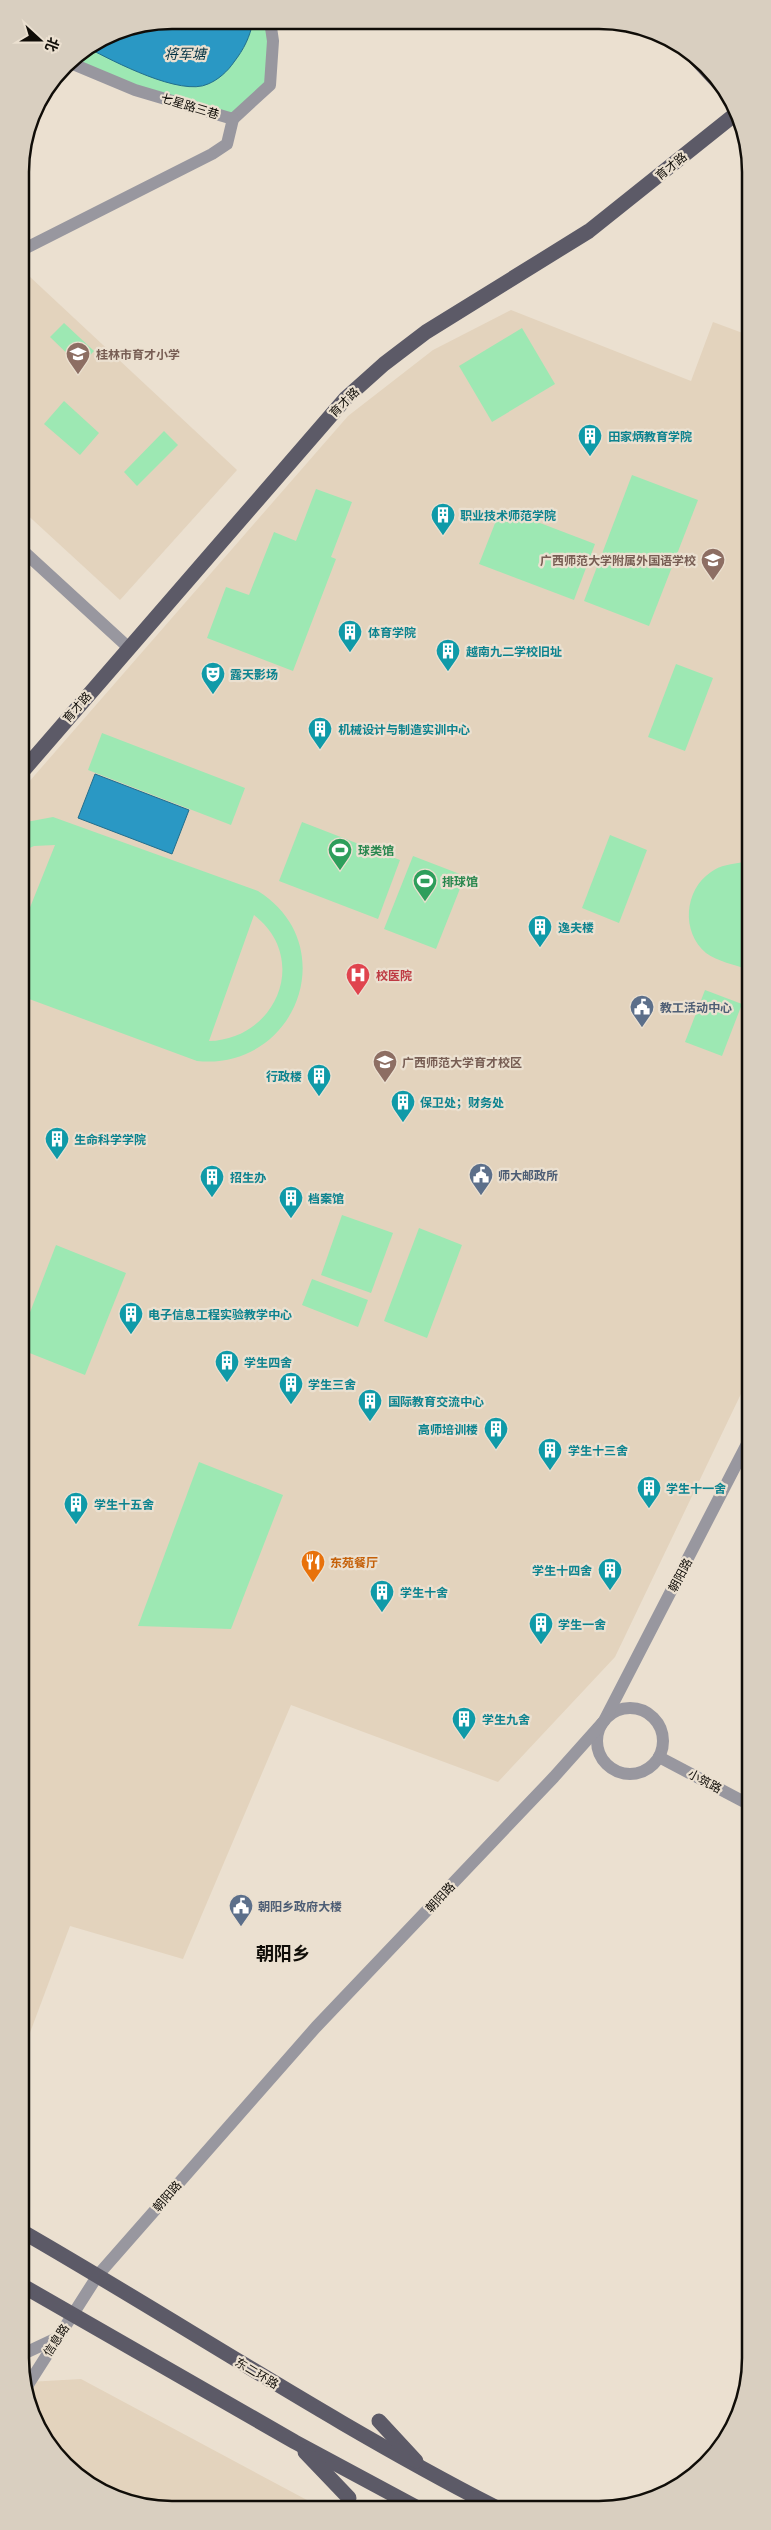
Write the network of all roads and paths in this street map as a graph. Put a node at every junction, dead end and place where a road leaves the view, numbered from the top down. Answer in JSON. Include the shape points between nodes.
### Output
{"nodes":[{"id":1,"x":271,"y":29,"type":"edge"},
{"id":2,"x":76,"y":65,"type":"edge"},
{"id":3,"x":732,"y":117,"type":"edge"},
{"id":4,"x":233,"y":119,"type":"junction"},
{"id":5,"x":29,"y":246,"type":"edge"},
{"id":6,"x":29,"y":556,"type":"edge"},
{"id":7,"x":128,"y":648,"type":"junction"},
{"id":8,"x":29,"y":763,"type":"edge"},
{"id":9,"x":742,"y":1454,"type":"edge"},
{"id":10,"x":604,"y":1721,"type":"junction"},
{"id":11,"x":659,"y":1757,"type":"junction"},
{"id":12,"x":742,"y":1800,"type":"edge"},
{"id":13,"x":29,"y":2235,"type":"edge"},
{"id":14,"x":98,"y":2275,"type":"junction"},
{"id":15,"x":29,"y":2290,"type":"edge"},
{"id":16,"x":72,"y":2315,"type":"junction"},
{"id":17,"x":57,"y":2338,"type":"junction"},
{"id":18,"x":29,"y":2351,"type":"edge"},
{"id":19,"x":30,"y":2381,"type":"edge"},
{"id":20,"x":378,"y":2421,"type":"dead end"},
{"id":21,"x":295,"y":2442,"type":"junction"},
{"id":22,"x":425,"y":2471,"type":"junction"},
{"id":23,"x":350,"y":2498,"type":"dead end"},
{"id":24,"x":405,"y":2501,"type":"edge"},
{"id":25,"x":483,"y":2501,"type":"edge"}],
"edges":[{"from":1,"to":4,"type":"street","name":"七星路三巷","via":[[270,86]]},
{"from":2,"to":4,"type":"street","name":"七星路三巷","via":[[136,90]]},
{"from":3,"to":7,"type":"main road","name":"育才路","via":[[589,231],[426,332],[384,364],[346,398]]},
{"from":4,"to":5,"type":"street","via":[[227,144],[212,154]]},
{"from":6,"to":7,"type":"street"},
{"from":7,"to":8,"type":"main road","name":"育才路"},
{"from":9,"to":10,"type":"street","name":"朝阳路"},
{"from":10,"to":11,"type":"street","via":[[622,1708],[638,1709],[653,1716],[663,1736]]},
{"from":10,"to":11,"type":"street","via":[[598,1736],[599,1752],[612,1769],[633,1774],[643,1772]]},
{"from":10,"to":14,"type":"street","name":"朝阳路","via":[[316,2027]]},
{"from":11,"to":12,"type":"street","name":"小筑路"},
{"from":13,"to":14,"type":"main road","name":"东二环路"},
{"from":14,"to":16,"type":"street","name":"朝阳路"},
{"from":14,"to":22,"type":"main road","name":"东二环路","via":[[314,2408]]},
{"from":15,"to":16,"type":"main road"},
{"from":16,"to":17,"type":"street","name":"信息路"},
{"from":16,"to":21,"type":"main road"},
{"from":17,"to":18,"type":"street"},
{"from":17,"to":19,"type":"street","name":"信息路"},
{"from":20,"to":22,"type":"main road"},
{"from":21,"to":23,"type":"main road"},
{"from":21,"to":24,"type":"main road"},
{"from":22,"to":25,"type":"main road","name":"东二环路"}]}
